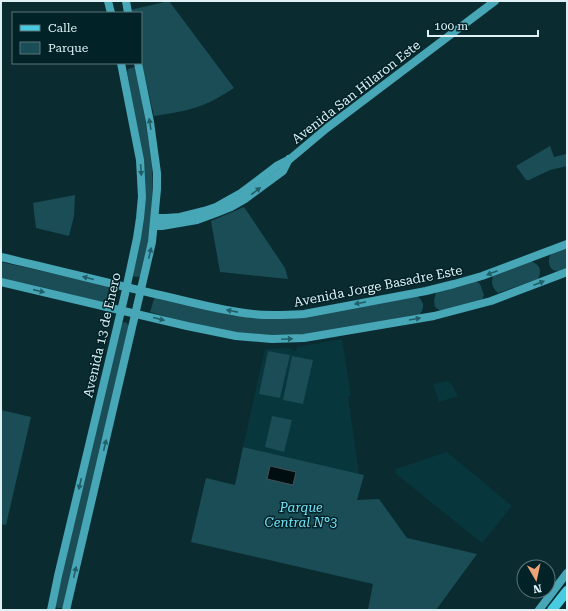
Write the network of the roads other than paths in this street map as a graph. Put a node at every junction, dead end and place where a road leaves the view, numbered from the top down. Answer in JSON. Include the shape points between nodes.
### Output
{"nodes":[{"id":1,"x":108,"y":1,"type":"edge"},
{"id":2,"x":126,"y":1,"type":"edge"},
{"id":3,"x":494,"y":1,"type":"edge"},
{"id":4,"x":111,"y":12,"type":"edge"},
{"id":5,"x":128,"y":12,"type":"edge"},
{"id":6,"x":122,"y":64,"type":"edge"},
{"id":7,"x":138,"y":64,"type":"edge"},
{"id":8,"x":155,"y":222,"type":"junction"},
{"id":9,"x":567,"y":244,"type":"edge"},
{"id":10,"x":1,"y":257,"type":"edge"},
{"id":11,"x":567,"y":272,"type":"edge"},
{"id":12,"x":1,"y":282,"type":"edge"},
{"id":13,"x":126,"y":287,"type":"junction"},
{"id":14,"x":141,"y":291,"type":"junction"},
{"id":15,"x":121,"y":310,"type":"junction"},
{"id":16,"x":135,"y":313,"type":"junction"},
{"id":17,"x":567,"y":573,"type":"edge"},
{"id":18,"x":567,"y":591,"type":"edge"},
{"id":19,"x":51,"y":610,"type":"edge"},
{"id":20,"x":66,"y":610,"type":"edge"},
{"id":21,"x":539,"y":610,"type":"edge"},
{"id":22,"x":552,"y":610,"type":"edge"}],
"edges":[{"from":1,"to":4,"type":"main road"},
{"from":2,"to":5,"type":"main road"},
{"from":3,"to":8,"type":"main road","name":"Avenida San Hilaron Este","via":[[241,194],[204,211]]},
{"from":6,"to":13,"type":"main road","name":"Avenida 13 de Enero","one_way":true,"via":[[142,178],[138,232]]},
{"from":8,"to":7,"type":"main road","one_way":true,"via":[[157,173]]},
{"from":14,"to":8,"type":"main road","one_way":true},
{"from":9,"to":14,"type":"main road","name":"Avenida Jorge Basadre Este","one_way":true,"via":[[454,284],[304,314],[268,316],[240,313]]},
{"from":13,"to":10,"type":"main road","name":"Avenida Jorge Basadre Este","one_way":true},
{"from":16,"to":11,"type":"main road","one_way":true,"via":[[236,336],[279,340],[304,338],[434,316],[491,301]]},
{"from":12,"to":15,"type":"main road","one_way":true},
{"from":13,"to":14,"type":"main road","name":"Avenida Jorge Basadre Este"},
{"from":13,"to":15,"type":"main road","name":"Avenida 13 de Enero"},
{"from":14,"to":16,"type":"main road"},
{"from":15,"to":16,"type":"main road"},
{"from":15,"to":19,"type":"main road","name":"Avenida 13 de Enero","one_way":true},
{"from":20,"to":16,"type":"main road","one_way":true},
{"from":17,"to":21,"type":"main road"},
{"from":18,"to":22,"type":"main road"}]}
